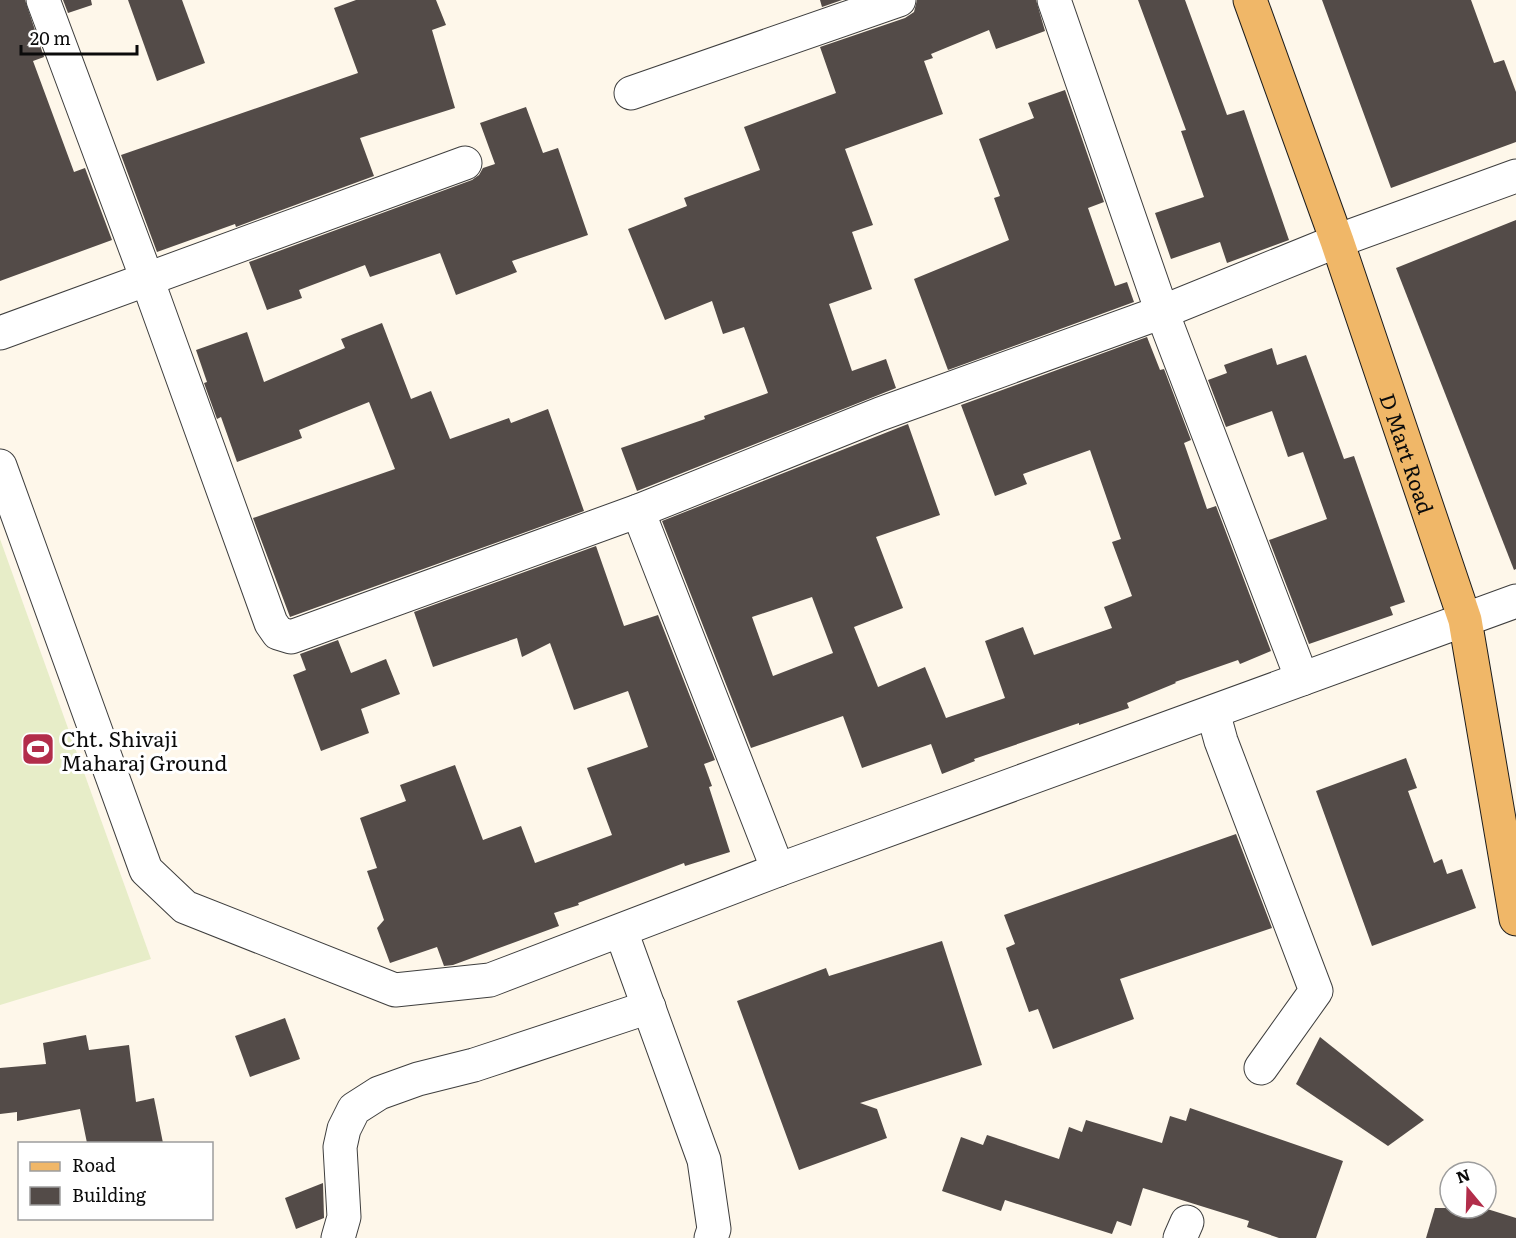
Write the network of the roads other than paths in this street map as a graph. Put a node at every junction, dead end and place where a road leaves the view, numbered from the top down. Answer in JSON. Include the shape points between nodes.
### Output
{"nodes":[{"id":1,"x":43,"y":0,"type":"edge"},
{"id":2,"x":899,"y":0,"type":"edge"},
{"id":3,"x":1054,"y":0,"type":"edge"},
{"id":4,"x":1250,"y":0,"type":"edge"},
{"id":5,"x":631,"y":93,"type":"dead end"},
{"id":6,"x":465,"y":162,"type":"dead end"},
{"id":7,"x":1516,"y":176,"type":"edge"},
{"id":8,"x":1337,"y":241,"type":"junction"},
{"id":9,"x":147,"y":279,"type":"junction"},
{"id":10,"x":1162,"y":312,"type":"junction"},
{"id":11,"x":0,"y":333,"type":"edge"},
{"id":12,"x":0,"y":466,"type":"edge"},
{"id":13,"x":638,"y":511,"type":"junction"},
{"id":14,"x":1516,"y":601,"type":"edge"},
{"id":15,"x":1465,"y":620,"type":"junction"},
{"id":16,"x":1302,"y":679,"type":"junction"},
{"id":17,"x":1213,"y":712,"type":"junction"},
{"id":18,"x":778,"y":870,"type":"junction"},
{"id":19,"x":1516,"y":919,"type":"edge"},
{"id":20,"x":621,"y":931,"type":"junction"},
{"id":21,"x":649,"y":1007,"type":"junction"},
{"id":22,"x":1261,"y":1068,"type":"dead end"},
{"id":23,"x":338,"y":1238,"type":"edge"},
{"id":24,"x":711,"y":1238,"type":"edge"}],
"edges":[{"from":1,"to":9,"type":"street"},
{"from":2,"to":5,"type":"street"},
{"from":3,"to":10,"type":"street"},
{"from":4,"to":8,"type":"main road","name":"D Mart Road"},
{"from":6,"to":9,"type":"street"},
{"from":7,"to":8,"type":"street"},
{"from":8,"to":10,"type":"street"},
{"from":8,"to":15,"type":"main road","name":"D Mart Road"},
{"from":9,"to":11,"type":"street"},
{"from":9,"to":13,"type":"street","via":[[271,623],[278,633],[291,637]]},
{"from":10,"to":13,"type":"street","via":[[889,410]]},
{"from":10,"to":16,"type":"street"},
{"from":12,"to":20,"type":"street","via":[[146,870],[185,907],[395,990],[490,980]]},
{"from":13,"to":18,"type":"street"},
{"from":14,"to":15,"type":"street"},
{"from":15,"to":16,"type":"street"},
{"from":15,"to":19,"type":"main road","name":"D Mart Road"},
{"from":16,"to":17,"type":"street"},
{"from":17,"to":18,"type":"street"},
{"from":17,"to":22,"type":"street","via":[[1316,991]]},
{"from":18,"to":20,"type":"street"},
{"from":20,"to":21,"type":"street"},
{"from":21,"to":23,"type":"street","via":[[474,1065],[418,1079],[379,1093],[354,1109],[339,1147],[344,1217]]},
{"from":21,"to":24,"type":"street","via":[[704,1160],[714,1229]]}]}
